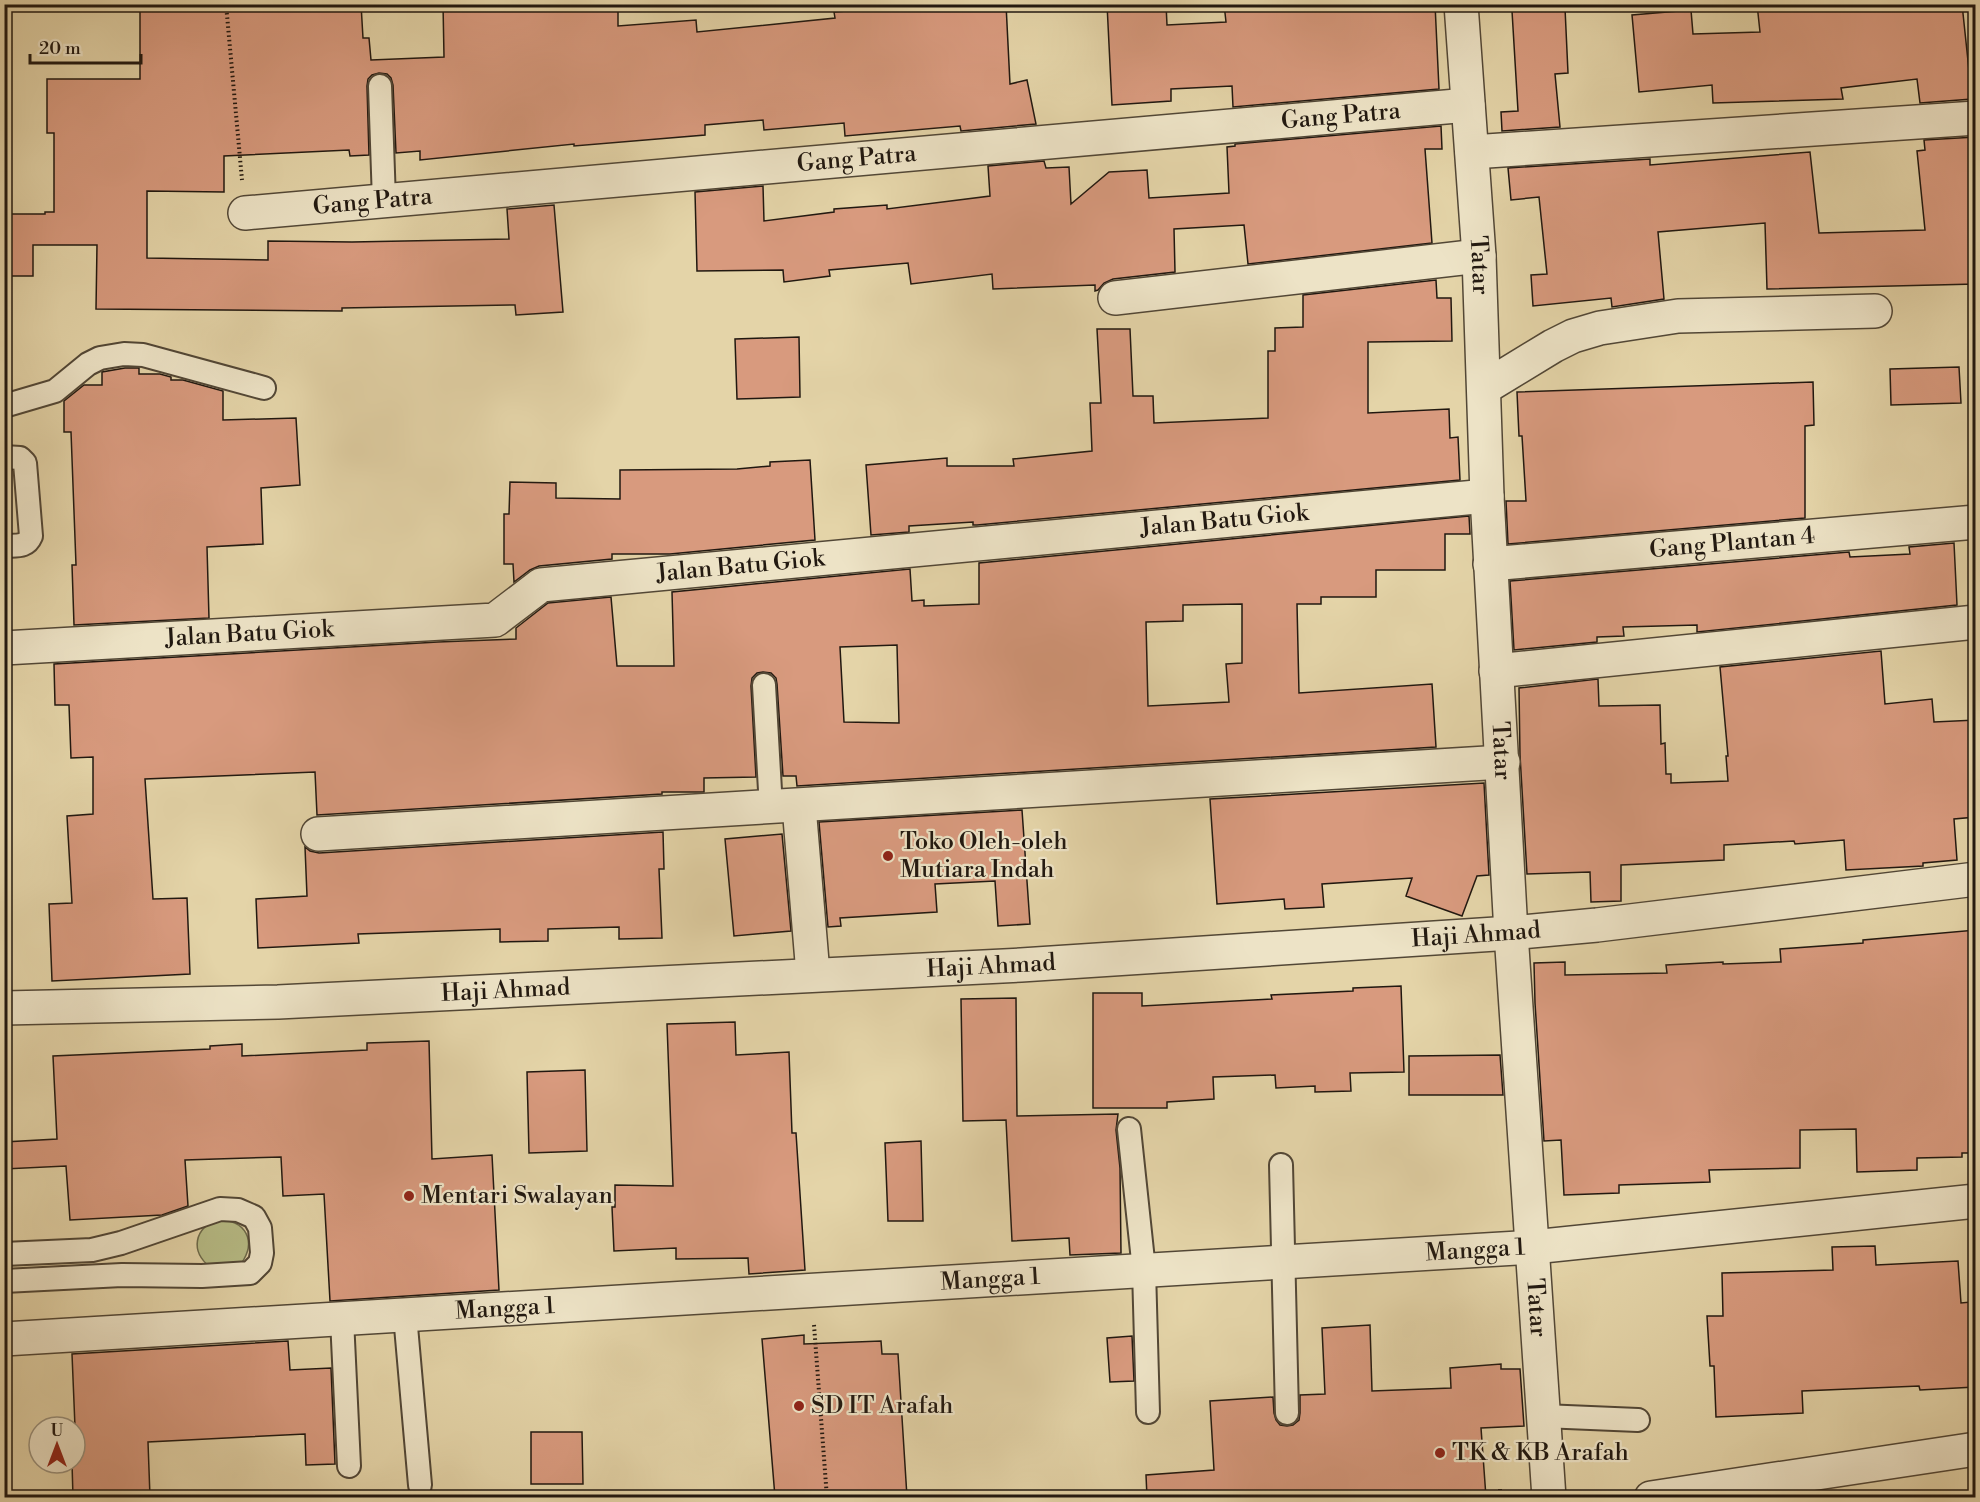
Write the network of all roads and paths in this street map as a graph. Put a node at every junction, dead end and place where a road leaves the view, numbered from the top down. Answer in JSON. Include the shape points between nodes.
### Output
{"nodes":[{"id":1,"x":226,"y":4,"type":"edge"},
{"id":2,"x":1461,"y":4,"type":"edge"},
{"id":3,"x":380,"y":86,"type":"dead end"},
{"id":4,"x":1468,"y":105,"type":"junction"},
{"id":5,"x":1976,"y":118,"type":"edge"},
{"id":6,"x":1472,"y":152,"type":"junction"},
{"id":7,"x":384,"y":201,"type":"junction"},
{"id":8,"x":245,"y":213,"type":"joint"},
{"id":9,"x":1479,"y":256,"type":"junction"},
{"id":10,"x":1115,"y":298,"type":"dead end"},
{"id":11,"x":1875,"y":310,"type":"dead end"},
{"id":12,"x":264,"y":388,"type":"dead end"},
{"id":13,"x":1484,"y":388,"type":"junction"},
{"id":14,"x":4,"y":406,"type":"edge"},
{"id":15,"x":4,"y":458,"type":"edge"},
{"id":16,"x":1487,"y":496,"type":"junction"},
{"id":17,"x":1976,"y":522,"type":"edge"},
{"id":18,"x":4,"y":546,"type":"edge"},
{"id":19,"x":1490,"y":564,"type":"junction"},
{"id":20,"x":1976,"y":622,"type":"edge"},
{"id":21,"x":4,"y":648,"type":"edge"},
{"id":22,"x":1497,"y":671,"type":"junction"},
{"id":23,"x":764,"y":685,"type":"dead end"},
{"id":24,"x":1503,"y":762,"type":"junction"},
{"id":25,"x":785,"y":807,"type":"junction"},
{"id":26,"x":318,"y":834,"type":"dead end"},
{"id":27,"x":1976,"y":879,"type":"edge"},
{"id":28,"x":1511,"y":933,"type":"junction"},
{"id":29,"x":813,"y":975,"type":"junction"},
{"id":30,"x":4,"y":1008,"type":"edge"},
{"id":31,"x":1129,"y":1129,"type":"dead end"},
{"id":32,"x":1281,"y":1165,"type":"dead end"},
{"id":33,"x":1976,"y":1201,"type":"edge"},
{"id":34,"x":1533,"y":1246,"type":"junction"},
{"id":35,"x":4,"y":1254,"type":"edge"},
{"id":36,"x":1282,"y":1262,"type":"junction"},
{"id":37,"x":1144,"y":1270,"type":"junction"},
{"id":38,"x":4,"y":1281,"type":"edge"},
{"id":39,"x":816,"y":1291,"type":"junction"},
{"id":40,"x":405,"y":1315,"type":"junction"},
{"id":41,"x":342,"y":1319,"type":"junction"},
{"id":42,"x":4,"y":1339,"type":"edge"},
{"id":43,"x":1148,"y":1412,"type":"dead end"},
{"id":44,"x":1287,"y":1413,"type":"dead end"},
{"id":45,"x":1543,"y":1416,"type":"junction"},
{"id":46,"x":1638,"y":1420,"type":"dead end"},
{"id":47,"x":1976,"y":1449,"type":"edge"},
{"id":48,"x":349,"y":1466,"type":"dead end"},
{"id":49,"x":420,"y":1485,"type":"dead end"},
{"id":50,"x":1500,"y":1489,"type":"dead end"},
{"id":51,"x":827,"y":1497,"type":"edge"},
{"id":52,"x":1500,"y":1497,"type":"edge"},
{"id":53,"x":1549,"y":1497,"type":"edge"},
{"id":54,"x":1651,"y":1497,"type":"edge"}],
"edges":[{"from":1,"to":8,"type":"path"},
{"from":2,"to":4,"type":"street","name":"Tatar"},
{"from":3,"to":7,"type":"lane"},
{"from":4,"to":6,"type":"street","name":"Tatar"},
{"from":4,"to":7,"type":"street","name":"Gang Patra"},
{"from":5,"to":6,"type":"street"},
{"from":6,"to":9,"type":"street","name":"Tatar"},
{"from":7,"to":8,"type":"street","name":"Gang Patra"},
{"from":9,"to":10,"type":"street"},
{"from":9,"to":13,"type":"street","name":"Tatar"},
{"from":11,"to":13,"type":"street","via":[[1678,316],[1600,328],[1553,346]]},
{"from":12,"to":14,"type":"lane","via":[[143,355],[123,354],[88,364],[55,391]]},
{"from":13,"to":16,"type":"street","name":"Tatar"},
{"from":15,"to":18,"type":"lane","via":[[25,463],[31,536],[23,545]]},
{"from":16,"to":19,"type":"street","name":"Tatar"},
{"from":16,"to":21,"type":"street","name":"Jalan Batu Giok","via":[[541,585],[495,620]]},
{"from":17,"to":19,"type":"street","name":"Gang Plantan 4"},
{"from":19,"to":22,"type":"street","name":"Tatar"},
{"from":20,"to":22,"type":"street"},
{"from":22,"to":24,"type":"street","name":"Tatar"},
{"from":23,"to":25,"type":"lane"},
{"from":24,"to":25,"type":"street"},
{"from":24,"to":28,"type":"street","name":"Tatar"},
{"from":25,"to":26,"type":"street"},
{"from":25,"to":29,"type":"street"},
{"from":27,"to":28,"type":"street","name":"Haji Ahmad"},
{"from":28,"to":29,"type":"street","name":"Haji Ahmad"},
{"from":28,"to":34,"type":"street","name":"Tatar"},
{"from":29,"to":30,"type":"street","name":"Haji Ahmad","via":[[278,1002]]},
{"from":31,"to":37,"type":"lane"},
{"from":32,"to":36,"type":"lane"},
{"from":33,"to":34,"type":"street","name":"Mangga 1"},
{"from":34,"to":36,"type":"street","name":"Mangga 1"},
{"from":34,"to":45,"type":"street","name":"Tatar"},
{"from":35,"to":38,"type":"lane","via":[[92,1250],[121,1244],[220,1209],[238,1210],[254,1217],[260,1228],[262,1253],[260,1263],[250,1274]]},
{"from":36,"to":37,"type":"street","name":"Mangga 1"},
{"from":36,"to":44,"type":"lane"},
{"from":37,"to":39,"type":"street","name":"Mangga 1"},
{"from":37,"to":43,"type":"lane"},
{"from":39,"to":40,"type":"street","name":"Mangga 1"},
{"from":39,"to":51,"type":"path","via":[[813,1319]]},
{"from":40,"to":41,"type":"street","name":"Mangga 1"},
{"from":40,"to":49,"type":"lane"},
{"from":41,"to":42,"type":"street","name":"Mangga 1"},
{"from":41,"to":48,"type":"lane"},
{"from":45,"to":46,"type":"lane"},
{"from":45,"to":53,"type":"street","name":"Tatar"},
{"from":47,"to":54,"type":"street"},
{"from":50,"to":52,"type":"path"}]}
